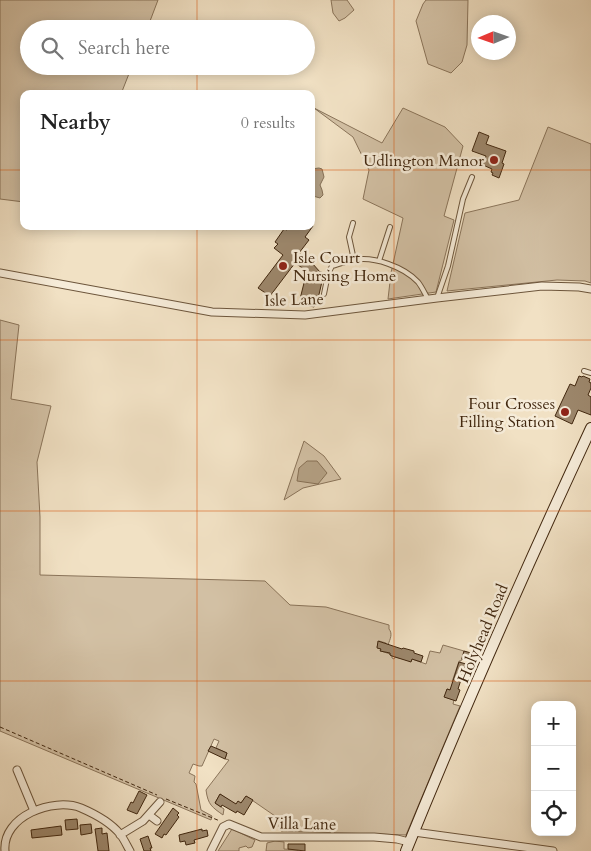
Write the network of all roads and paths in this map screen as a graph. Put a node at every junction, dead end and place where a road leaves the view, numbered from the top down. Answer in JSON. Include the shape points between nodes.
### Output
{"nodes":[{"id":1,"x":472,"y":177,"type":"dead end"},
{"id":2,"x":353,"y":224,"type":"dead end"},
{"id":3,"x":390,"y":227,"type":"dead end"},
{"id":4,"x":354,"y":260,"type":"junction"},
{"id":5,"x":379,"y":261,"type":"junction"},
{"id":6,"x":0,"y":273,"type":"edge"},
{"id":7,"x":591,"y":289,"type":"edge"},
{"id":8,"x":324,"y":294,"type":"dead end"},
{"id":9,"x":437,"y":298,"type":"junction"},
{"id":10,"x":428,"y":299,"type":"junction"},
{"id":11,"x":584,"y":371,"type":"dead end"},
{"id":12,"x":591,"y":373,"type":"edge"},
{"id":13,"x":591,"y":428,"type":"edge"},
{"id":14,"x":0,"y":726,"type":"edge"},
{"id":15,"x":16,"y":770,"type":"dead end"},
{"id":16,"x":160,"y":802,"type":"dead end"},
{"id":17,"x":34,"y":811,"type":"junction"},
{"id":18,"x":149,"y":815,"type":"junction"},
{"id":19,"x":157,"y":821,"type":"dead end"},
{"id":20,"x":229,"y":824,"type":"junction"},
{"id":21,"x":120,"y":835,"type":"junction"},
{"id":22,"x":410,"y":842,"type":"edge"},
{"id":23,"x":5,"y":851,"type":"edge"},
{"id":24,"x":130,"y":851,"type":"edge"},
{"id":25,"x":212,"y":851,"type":"edge"},
{"id":26,"x":553,"y":851,"type":"edge"}],
"edges":[{"from":1,"to":9,"type":"lane","via":[[463,199],[448,266]]},
{"from":2,"to":4,"type":"lane","via":[[349,237]]},
{"from":3,"to":5,"type":"lane"},
{"from":4,"to":5,"type":"lane"},
{"from":4,"to":8,"type":"lane","via":[[332,266]]},
{"from":5,"to":10,"type":"lane","via":[[411,276]]},
{"from":6,"to":10,"type":"street","name":"Isle Lane","via":[[212,312],[304,316]]},
{"from":7,"to":9,"type":"street","name":"Isle Lane","via":[[542,286]]},
{"from":9,"to":10,"type":"street","name":"Isle Lane"},
{"from":11,"to":12,"type":"lane"},
{"from":13,"to":22,"type":"main road","name":"Holyhead Road","via":[[530,559]]},
{"from":14,"to":20,"type":"path"},
{"from":15,"to":17,"type":"street"},
{"from":16,"to":18,"type":"street"},
{"from":17,"to":21,"type":"street","via":[[57,806],[80,808],[113,827]]},
{"from":17,"to":23,"type":"street","via":[[24,815],[10,830]]},
{"from":18,"to":19,"type":"street"},
{"from":18,"to":21,"type":"street"},
{"from":20,"to":22,"type":"street","name":"Villa Lane","via":[[261,837],[374,838]]},
{"from":20,"to":25,"type":"street","via":[[223,827]]},
{"from":21,"to":24,"type":"street"},
{"from":22,"to":26,"type":"street","name":"Villa Lane"}]}
